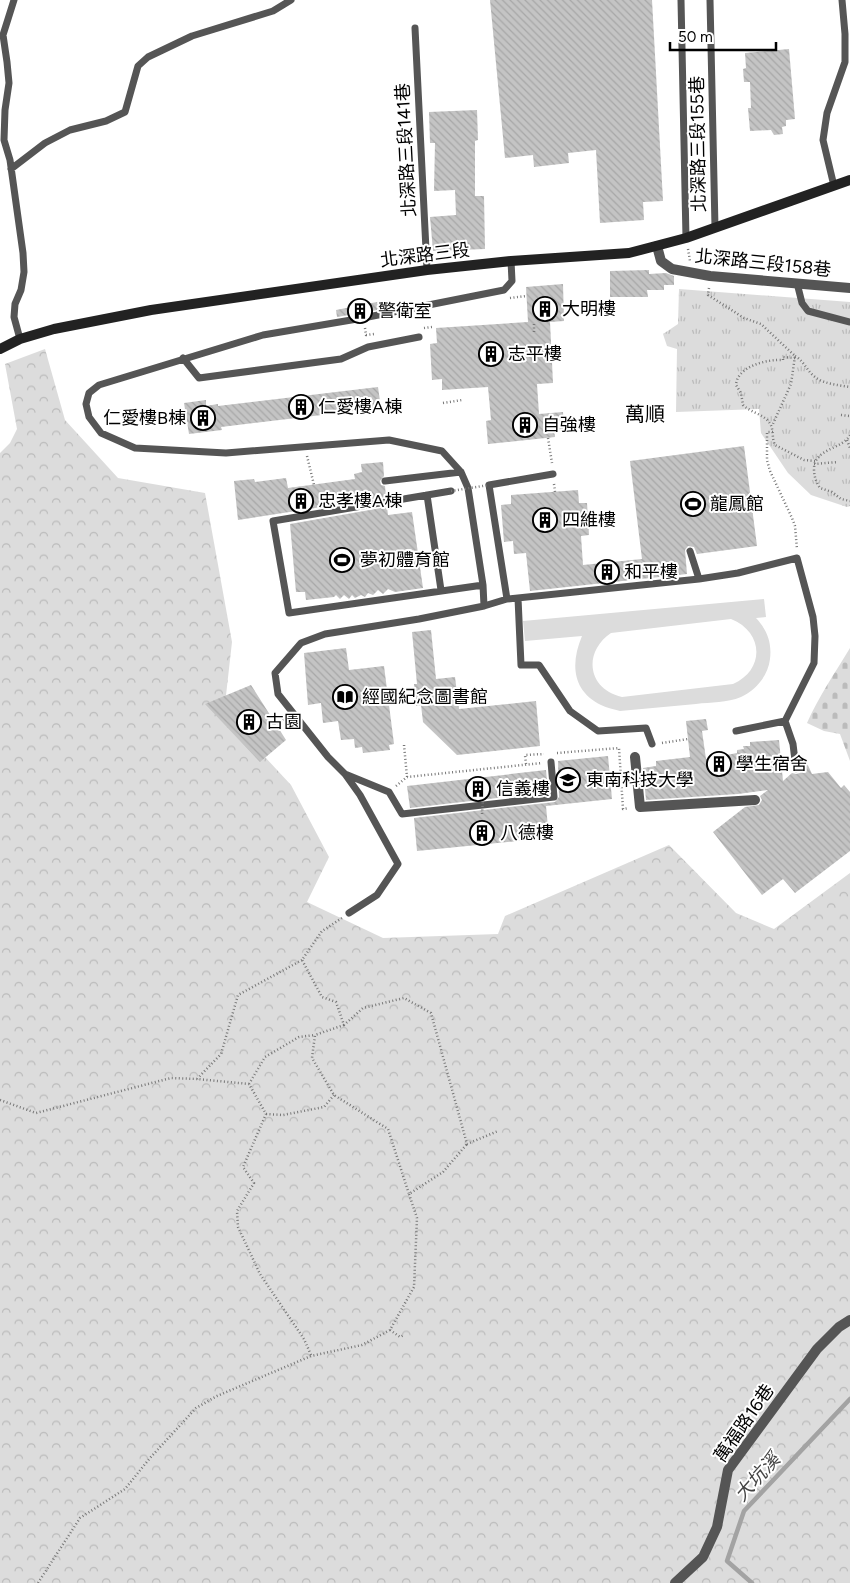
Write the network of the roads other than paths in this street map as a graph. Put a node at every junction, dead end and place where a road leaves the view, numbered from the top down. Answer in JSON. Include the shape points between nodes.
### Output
{"nodes":[{"id":1,"x":14,"y":0,"type":"edge"},
{"id":2,"x":291,"y":0,"type":"edge"},
{"id":3,"x":681,"y":0,"type":"edge"},
{"id":4,"x":710,"y":0,"type":"edge"},
{"id":5,"x":842,"y":0,"type":"edge"},
{"id":6,"x":416,"y":28,"type":"dead end"},
{"id":7,"x":11,"y":169,"type":"junction"},
{"id":8,"x":850,"y":180,"type":"edge"},
{"id":9,"x":834,"y":186,"type":"junction"},
{"id":10,"x":715,"y":227,"type":"junction"},
{"id":11,"x":686,"y":238,"type":"junction"},
{"id":12,"x":657,"y":246,"type":"junction"},
{"id":13,"x":511,"y":261,"type":"junction"},
{"id":14,"x":427,"y":270,"type":"junction"},
{"id":15,"x":797,"y":283,"type":"junction"},
{"id":16,"x":850,"y":288,"type":"edge"},
{"id":17,"x":850,"y":322,"type":"edge"},
{"id":18,"x":419,"y":337,"type":"dead end"},
{"id":19,"x":20,"y":339,"type":"junction"},
{"id":20,"x":0,"y":349,"type":"edge"},
{"id":21,"x":183,"y":358,"type":"junction"},
{"id":22,"x":461,"y":472,"type":"junction"},
{"id":23,"x":553,"y":474,"type":"dead end"},
{"id":24,"x":385,"y":481,"type":"dead end"},
{"id":25,"x":451,"y":491,"type":"road end"},
{"id":26,"x":427,"y":495,"type":"junction"},
{"id":27,"x":690,"y":551,"type":"dead end"},
{"id":28,"x":699,"y":578,"type":"junction"},
{"id":29,"x":482,"y":585,"type":"junction"},
{"id":30,"x":441,"y":590,"type":"junction"},
{"id":31,"x":518,"y":598,"type":"junction"},
{"id":32,"x":507,"y":599,"type":"junction"},
{"id":33,"x":484,"y":606,"type":"junction"},
{"id":34,"x":785,"y":721,"type":"junction"},
{"id":35,"x":736,"y":731,"type":"dead end"},
{"id":36,"x":652,"y":744,"type":"road end"},
{"id":37,"x":635,"y":757,"type":"dead end"},
{"id":38,"x":551,"y":762,"type":"road end"},
{"id":39,"x":796,"y":769,"type":"dead end"},
{"id":40,"x":345,"y":774,"type":"junction"},
{"id":41,"x":755,"y":800,"type":"dead end"},
{"id":42,"x":349,"y":913,"type":"road end"},
{"id":43,"x":850,"y":1320,"type":"edge"},
{"id":44,"x":675,"y":1583,"type":"edge"}],
"edges":[{"from":1,"to":7,"type":"lane","via":[[3,35],[9,82],[4,140]]},
{"from":2,"to":7,"type":"lane","via":[[273,11],[192,36],[148,57],[138,66],[125,112],[106,121],[70,130],[45,143]]},
{"from":3,"to":11,"type":"lane"},
{"from":4,"to":10,"type":"lane","name":"北深路三段155巷"},
{"from":5,"to":9,"type":"lane","via":[[845,62],[828,113],[823,140]]},
{"from":6,"to":14,"type":"lane","name":"北深路三段141巷"},
{"from":7,"to":19,"type":"lane","via":[[23,253],[21,290],[14,317]]},
{"from":8,"to":9,"type":"main road","name":"北深路三段"},
{"from":9,"to":10,"type":"main road","name":"北深路三段"},
{"from":10,"to":11,"type":"main road","name":"北深路三段"},
{"from":11,"to":12,"type":"main road","name":"北深路三段"},
{"from":12,"to":13,"type":"main road","name":"北深路三段","via":[[628,253]]},
{"from":12,"to":15,"type":"street","name":"北深路三段158巷","via":[[661,261],[672,269],[710,276]]},
{"from":13,"to":14,"type":"main road","name":"北深路三段"},
{"from":13,"to":21,"type":"lane","via":[[512,281],[504,290],[264,334]]},
{"from":14,"to":19,"type":"main road","name":"北深路三段","via":[[151,310]]},
{"from":15,"to":16,"type":"street","name":"北深路三段158巷"},
{"from":15,"to":17,"type":"lane","via":[[802,304],[808,311]]},
{"from":18,"to":21,"type":"lane","via":[[368,346],[341,359],[199,378]]},
{"from":19,"to":20,"type":"main road","name":"北深路三段"},
{"from":21,"to":22,"type":"lane","via":[[100,384],[89,393],[86,404],[89,417],[101,432],[135,448],[226,454],[389,440],[442,451]]},
{"from":22,"to":24,"type":"lane"},
{"from":22,"to":29,"type":"lane","via":[[468,488]]},
{"from":23,"to":32,"type":"lane","via":[[489,485]]},
{"from":25,"to":26,"type":"lane"},
{"from":26,"to":30,"type":"lane"},
{"from":26,"to":30,"type":"lane","via":[[272,521],[289,614]]},
{"from":27,"to":28,"type":"lane"},
{"from":28,"to":31,"type":"lane"},
{"from":28,"to":34,"type":"lane","via":[[738,573],[798,558],[813,617],[814,663]]},
{"from":29,"to":30,"type":"lane"},
{"from":29,"to":33,"type":"lane"},
{"from":31,"to":32,"type":"lane"},
{"from":31,"to":36,"type":"lane","via":[[521,665],[539,666],[570,711],[598,731],[646,728]]},
{"from":32,"to":33,"type":"lane"},
{"from":33,"to":40,"type":"lane","via":[[325,634],[301,642],[275,673],[278,694]]},
{"from":34,"to":35,"type":"lane"},
{"from":34,"to":39,"type":"lane","via":[[793,744]]},
{"from":37,"to":41,"type":"street","via":[[640,807]]},
{"from":38,"to":40,"type":"lane","via":[[554,796],[402,814],[389,792]]},
{"from":40,"to":42,"type":"lane","via":[[398,864],[377,894]]},
{"from":43,"to":44,"type":"street","name":"萬福路16巷","via":[[817,1349],[728,1470],[717,1526],[703,1557]]}]}
